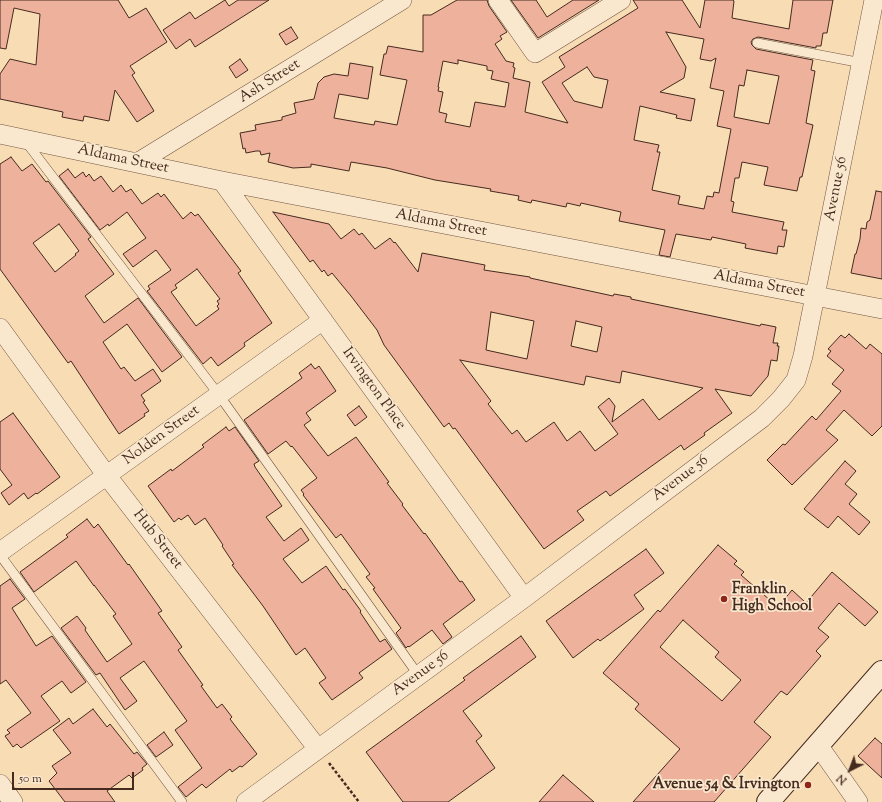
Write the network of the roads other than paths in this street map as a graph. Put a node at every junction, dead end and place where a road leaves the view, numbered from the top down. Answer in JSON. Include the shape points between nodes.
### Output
{"nodes":[{"id":1,"x":402,"y":0,"type":"edge"},
{"id":2,"x":498,"y":0,"type":"edge"},
{"id":3,"x":621,"y":0,"type":"edge"},
{"id":4,"x":874,"y":0,"type":"edge"},
{"id":5,"x":756,"y":43,"type":"dead end"},
{"id":6,"x":862,"y":63,"type":"junction"},
{"id":7,"x":0,"y":134,"type":"edge"},
{"id":8,"x":24,"y":140,"type":"junction"},
{"id":9,"x":137,"y":163,"type":"junction"},
{"id":10,"x":222,"y":182,"type":"junction"},
{"id":11,"x":816,"y":296,"type":"junction"},
{"id":12,"x":882,"y":309,"type":"edge"},
{"id":13,"x":323,"y":320,"type":"junction"},
{"id":14,"x":0,"y":328,"type":"edge"},
{"id":15,"x":219,"y":395,"type":"junction"},
{"id":16,"x":107,"y":476,"type":"junction"},
{"id":17,"x":0,"y":553,"type":"edge"},
{"id":18,"x":524,"y":598,"type":"junction"},
{"id":19,"x":882,"y":672,"type":"edge"},
{"id":20,"x":419,"y":676,"type":"junction"},
{"id":21,"x":818,"y":745,"type":"junction"},
{"id":22,"x":318,"y":749,"type":"junction"},
{"id":23,"x":0,"y":784,"type":"edge"},
{"id":24,"x":13,"y":802,"type":"edge"},
{"id":25,"x":182,"y":802,"type":"edge"},
{"id":26,"x":246,"y":802,"type":"edge"},
{"id":27,"x":768,"y":802,"type":"edge"},
{"id":28,"x":858,"y":802,"type":"edge"}],
"edges":[{"from":1,"to":9,"type":"street","name":"Ash Street"},
{"from":2,"to":3,"type":"street","via":[[535,53]]},
{"from":4,"to":6,"type":"street","name":"Avenue 56"},
{"from":5,"to":6,"type":"lane"},
{"from":6,"to":11,"type":"street","name":"Avenue 56"},
{"from":7,"to":8,"type":"street","name":"Aldama Street"},
{"from":8,"to":9,"type":"street","name":"Aldama Street"},
{"from":8,"to":15,"type":"lane"},
{"from":9,"to":10,"type":"street","name":"Aldama Street"},
{"from":10,"to":11,"type":"street","name":"Aldama Street"},
{"from":10,"to":13,"type":"street","name":"Irvington Place"},
{"from":11,"to":12,"type":"street","name":"Aldama Street"},
{"from":11,"to":18,"type":"street","name":"Avenue 56","via":[[796,380],[781,399],[762,418]]},
{"from":13,"to":15,"type":"street","name":"Nolden Street"},
{"from":13,"to":18,"type":"street","name":"Irvington Place"},
{"from":14,"to":16,"type":"street","name":"Hub Street"},
{"from":15,"to":16,"type":"street","name":"Nolden Street"},
{"from":15,"to":20,"type":"lane"},
{"from":16,"to":17,"type":"street","name":"Nolden Street"},
{"from":16,"to":22,"type":"street","name":"Hub Street"},
{"from":17,"to":25,"type":"lane"},
{"from":18,"to":20,"type":"street","name":"Avenue 56"},
{"from":19,"to":21,"type":"street"},
{"from":20,"to":22,"type":"street","name":"Avenue 56"},
{"from":21,"to":27,"type":"street"},
{"from":21,"to":28,"type":"street"},
{"from":22,"to":26,"type":"street","name":"Avenue 56"},
{"from":23,"to":24,"type":"street"}]}
